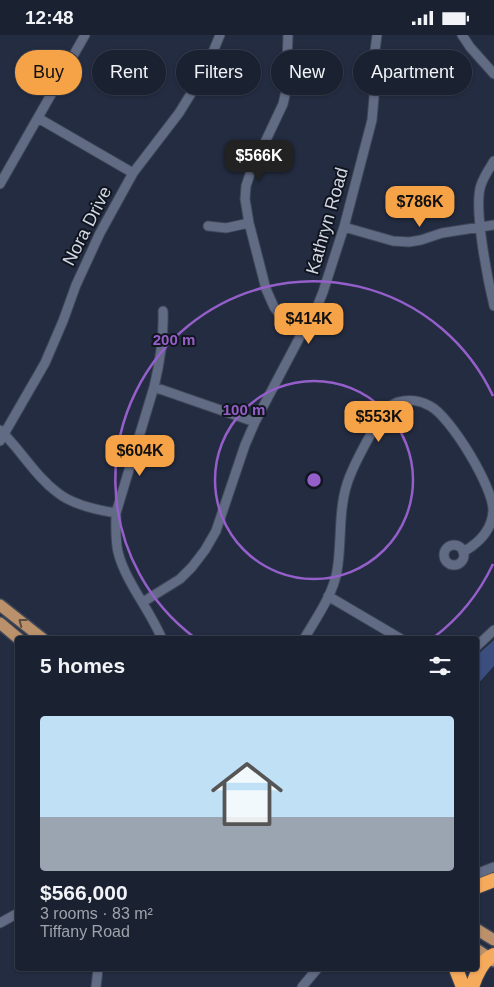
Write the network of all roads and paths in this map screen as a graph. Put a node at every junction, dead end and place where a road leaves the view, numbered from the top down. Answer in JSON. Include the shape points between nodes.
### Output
{"nodes":[{"id":1,"x":85,"y":35,"type":"edge"},
{"id":2,"x":220,"y":35,"type":"edge"},
{"id":3,"x":288,"y":35,"type":"edge"},
{"id":4,"x":377,"y":35,"type":"edge"},
{"id":5,"x":462,"y":35,"type":"edge"},
{"id":6,"x":494,"y":74,"type":"edge"},
{"id":7,"x":38,"y":118,"type":"junction"},
{"id":8,"x":494,"y":161,"type":"edge"},
{"id":9,"x":133,"y":173,"type":"junction"},
{"id":10,"x":0,"y":184,"type":"edge"},
{"id":11,"x":249,"y":223,"type":"junction"},
{"id":12,"x":494,"y":225,"type":"edge"},
{"id":13,"x":208,"y":226,"type":"dead end"},
{"id":14,"x":344,"y":227,"type":"junction"},
{"id":15,"x":481,"y":227,"type":"junction"},
{"id":16,"x":494,"y":306,"type":"edge"},
{"id":17,"x":163,"y":311,"type":"dead end"},
{"id":18,"x":303,"y":331,"type":"junction"},
{"id":19,"x":154,"y":387,"type":"junction"},
{"id":20,"x":255,"y":422,"type":"junction"},
{"id":21,"x":1,"y":435,"type":"edge"},
{"id":22,"x":116,"y":513,"type":"junction"},
{"id":23,"x":463,"y":552,"type":"dead end"},
{"id":24,"x":328,"y":596,"type":"junction"},
{"id":25,"x":143,"y":602,"type":"junction"},
{"id":26,"x":0,"y":605,"type":"edge"},
{"id":27,"x":0,"y":623,"type":"edge"},
{"id":28,"x":494,"y":630,"type":"edge"},
{"id":29,"x":15,"y":636,"type":"edge"},
{"id":30,"x":39,"y":636,"type":"edge"},
{"id":31,"x":160,"y":636,"type":"edge"},
{"id":32,"x":306,"y":636,"type":"edge"},
{"id":33,"x":396,"y":636,"type":"edge"},
{"id":34,"x":479,"y":644,"type":"edge"},
{"id":35,"x":494,"y":867,"type":"edge"},
{"id":36,"x":479,"y":873,"type":"edge"},
{"id":37,"x":494,"y":880,"type":"edge"},
{"id":38,"x":479,"y":886,"type":"edge"},
{"id":39,"x":15,"y":915,"type":"edge"},
{"id":40,"x":0,"y":923,"type":"edge"},
{"id":41,"x":479,"y":931,"type":"edge"},
{"id":42,"x":494,"y":940,"type":"edge"},
{"id":43,"x":479,"y":951,"type":"edge"},
{"id":44,"x":492,"y":958,"type":"edge"},
{"id":45,"x":98,"y":971,"type":"edge"},
{"id":46,"x":315,"y":971,"type":"edge"},
{"id":47,"x":457,"y":971,"type":"edge"},
{"id":48,"x":96,"y":987,"type":"edge"},
{"id":49,"x":302,"y":987,"type":"edge"},
{"id":50,"x":463,"y":987,"type":"edge"},
{"id":51,"x":472,"y":987,"type":"edge"}],
"edges":[{"from":1,"to":7,"type":"street"},
{"from":2,"to":9,"type":"street","name":"Nora Drive","via":[[205,71],[184,105]]},
{"from":3,"to":11,"type":"street","via":[[283,104],[246,186]]},
{"from":4,"to":14,"type":"street","name":"Kathryn Road","via":[[372,120]]},
{"from":5,"to":6,"type":"street"},
{"from":7,"to":9,"type":"street"},
{"from":7,"to":10,"type":"street"},
{"from":8,"to":15,"type":"street","via":[[480,186]]},
{"from":9,"to":21,"type":"street","name":"Nora Drive","via":[[100,233],[45,363]]},
{"from":11,"to":13,"type":"street"},
{"from":11,"to":18,"type":"street","via":[[266,289],[274,307],[289,323]]},
{"from":12,"to":15,"type":"street"},
{"from":14,"to":15,"type":"street","via":[[393,241],[409,242]]},
{"from":14,"to":18,"type":"street","name":"Kathryn Road","via":[[323,293]]},
{"from":15,"to":16,"type":"street"},
{"from":17,"to":19,"type":"street","via":[[162,343]]},
{"from":18,"to":20,"type":"street","name":"Kathryn Road"},
{"from":19,"to":20,"type":"street"},
{"from":19,"to":22,"type":"street"},
{"from":20,"to":25,"type":"street","name":"Kathryn Road","via":[[216,531],[206,550],[180,579]]},
{"from":21,"to":22,"type":"street","via":[[14,444],[38,475],[59,494],[72,501]]},
{"from":22,"to":25,"type":"street","via":[[118,552]]},
{"from":23,"to":24,"type":"street","via":[[488,531],[493,510],[482,475],[454,429],[432,407],[414,399],[396,403],[382,414],[347,485],[337,572]]},
{"from":24,"to":32,"type":"street"},
{"from":24,"to":33,"type":"street"},
{"from":25,"to":31,"type":"street"},
{"from":30,"to":26,"type":"main road","one_way":true},
{"from":27,"to":29,"type":"main road"},
{"from":28,"to":34,"type":"street"},
{"from":35,"to":36,"type":"street"},
{"from":37,"to":38,"type":"highway"},
{"from":39,"to":40,"type":"street"},
{"from":41,"to":42,"type":"main road"},
{"from":43,"to":44,"type":"main road"},
{"from":44,"to":51,"type":"highway","via":[[476,975]]},
{"from":45,"to":48,"type":"street"},
{"from":46,"to":49,"type":"street"},
{"from":47,"to":50,"type":"highway"}]}
